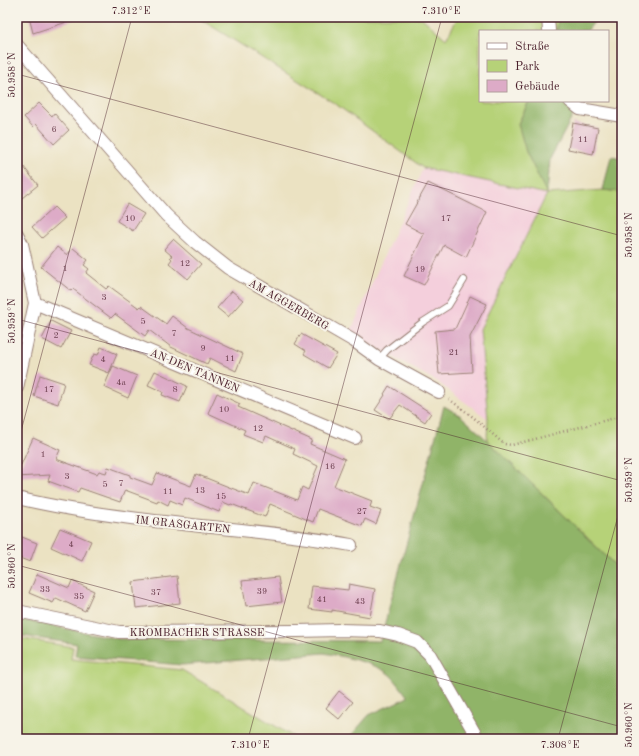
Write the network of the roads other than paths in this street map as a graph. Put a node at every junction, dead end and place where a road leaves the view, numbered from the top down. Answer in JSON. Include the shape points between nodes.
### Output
{"nodes":[{"id":1,"x":548,"y":17,"type":"edge"},
{"id":2,"x":548,"y":30,"type":"edge"},
{"id":3,"x":17,"y":45,"type":"edge"},
{"id":4,"x":571,"y":102,"type":"edge"},
{"id":5,"x":622,"y":116,"type":"edge"},
{"id":6,"x":17,"y":234,"type":"edge"},
{"id":7,"x":464,"y":280,"type":"dead end"},
{"id":8,"x":35,"y":303,"type":"junction"},
{"id":9,"x":379,"y":358,"type":"junction"},
{"id":10,"x":17,"y":388,"type":"edge"},
{"id":11,"x":439,"y":392,"type":"road end"},
{"id":12,"x":355,"y":438,"type":"dead end"},
{"id":13,"x":17,"y":498,"type":"edge"},
{"id":14,"x":350,"y":545,"type":"dead end"},
{"id":15,"x":17,"y":611,"type":"edge"},
{"id":16,"x":478,"y":739,"type":"edge"}],
"edges":[{"from":1,"to":2,"type":"street"},
{"from":3,"to":9,"type":"street","name":"AM AGGERBERG","via":[[166,215],[195,242],[228,268]]},
{"from":4,"to":5,"type":"street","via":[[580,109]]},
{"from":6,"to":8,"type":"street","via":[[22,244]]},
{"from":7,"to":9,"type":"lane","via":[[448,306],[423,322]]},
{"from":8,"to":10,"type":"street"},
{"from":8,"to":12,"type":"street","name":"AN DEN TANNEN"},
{"from":9,"to":11,"type":"street","name":"AM AGGERBERG"},
{"from":13,"to":14,"type":"street","name":"IM GRASGARTEN","via":[[131,519],[313,538]]},
{"from":15,"to":16,"type":"street","name":"KROMBACHER STRASSE","via":[[119,632],[339,630],[380,631],[398,635],[417,642],[430,655]]}]}
